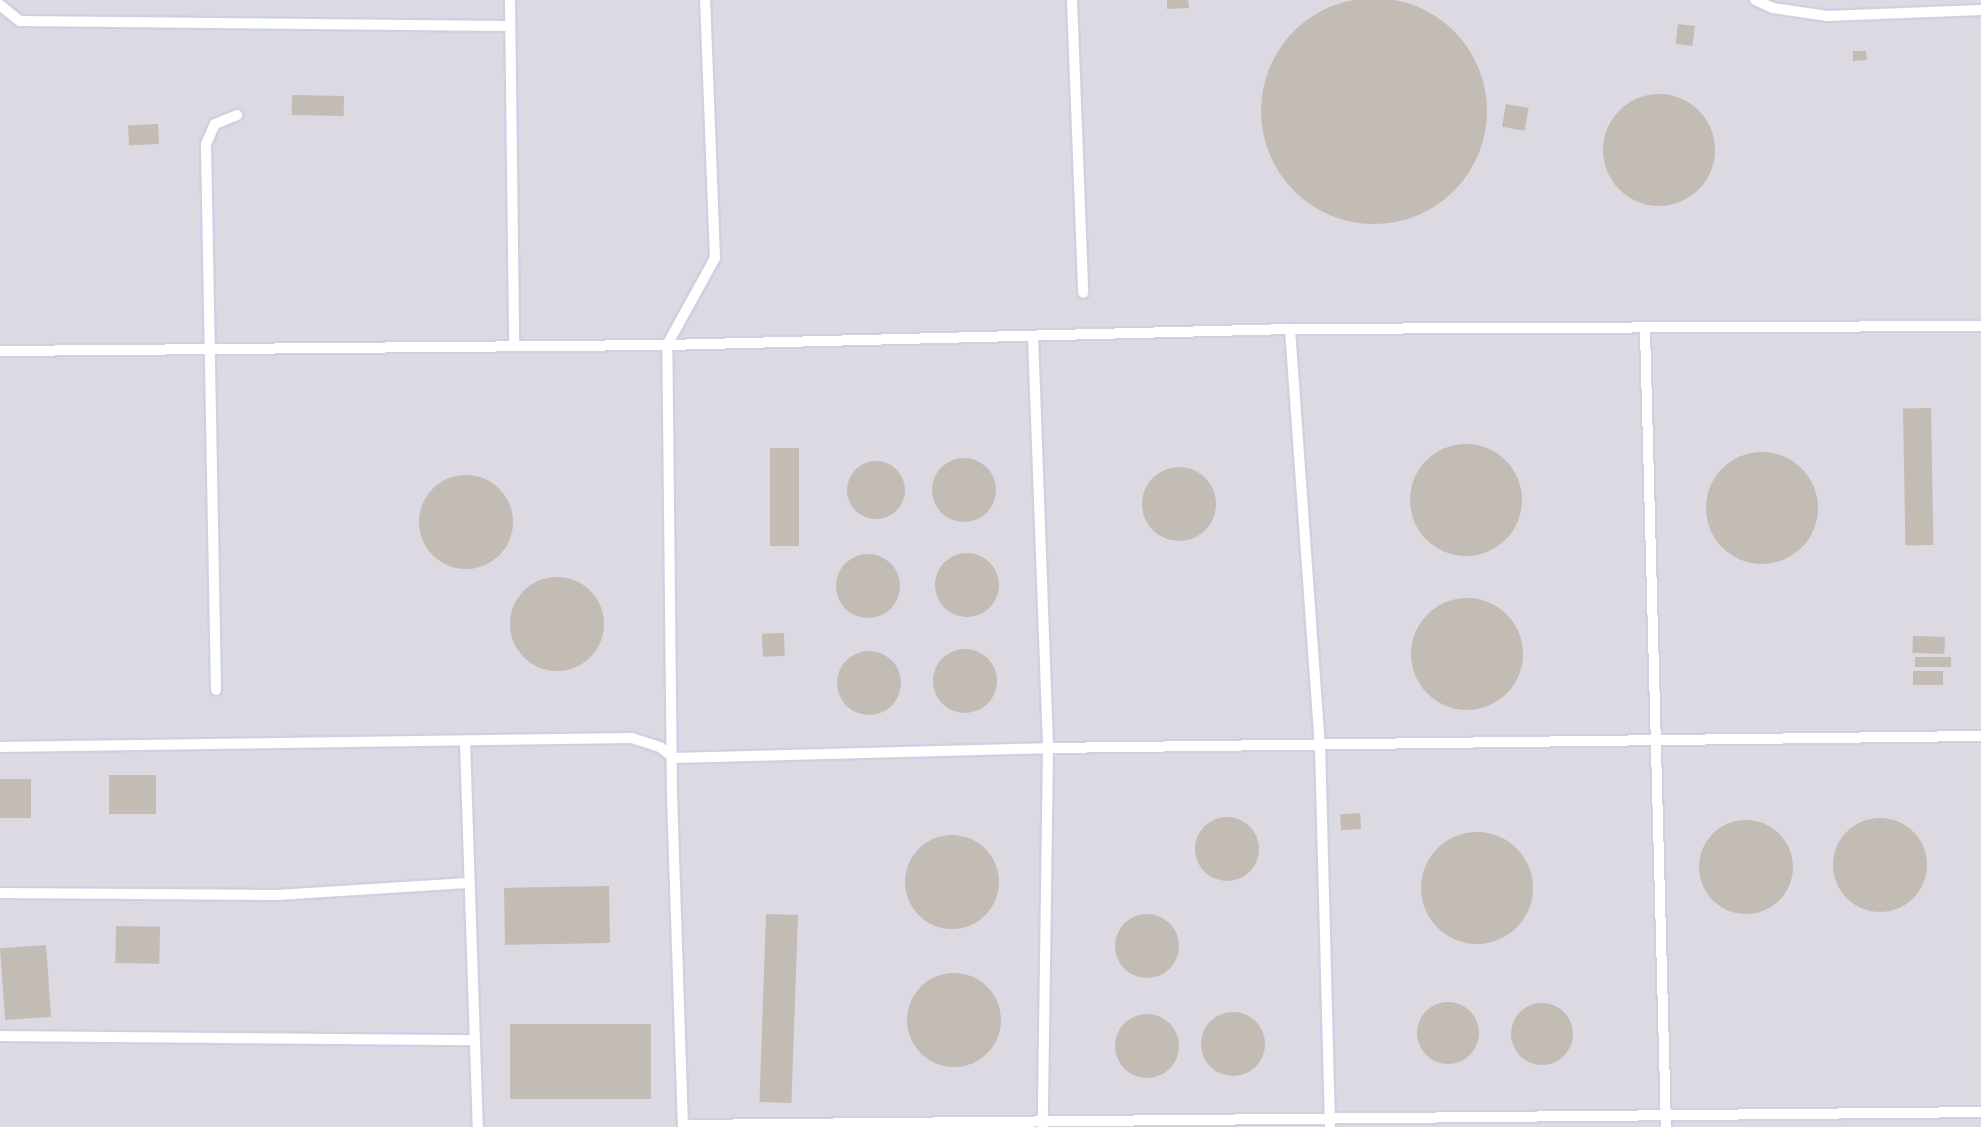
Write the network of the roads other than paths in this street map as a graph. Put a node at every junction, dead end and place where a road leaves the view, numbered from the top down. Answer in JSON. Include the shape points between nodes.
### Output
{"nodes":[{"id":1,"x":510,"y":0,"type":"edge"},
{"id":2,"x":705,"y":0,"type":"edge"},
{"id":3,"x":1072,"y":0,"type":"edge"},
{"id":4,"x":1755,"y":0,"type":"edge"},
{"id":5,"x":0,"y":5,"type":"edge"},
{"id":6,"x":1981,"y":10,"type":"edge"},
{"id":7,"x":510,"y":26,"type":"junction"},
{"id":8,"x":237,"y":115,"type":"dead end"},
{"id":9,"x":1083,"y":293,"type":"dead end"},
{"id":10,"x":1981,"y":326,"type":"edge"},
{"id":11,"x":1290,"y":329,"type":"junction"},
{"id":12,"x":1645,"y":330,"type":"junction"},
{"id":13,"x":1033,"y":336,"type":"junction"},
{"id":14,"x":514,"y":345,"type":"junction"},
{"id":15,"x":667,"y":345,"type":"junction"},
{"id":16,"x":209,"y":350,"type":"junction"},
{"id":17,"x":0,"y":351,"type":"edge"},
{"id":18,"x":216,"y":690,"type":"dead end"},
{"id":19,"x":1981,"y":736,"type":"edge"},
{"id":20,"x":465,"y":742,"type":"junction"},
{"id":21,"x":1656,"y":743,"type":"junction"},
{"id":22,"x":1320,"y":744,"type":"junction"},
{"id":23,"x":0,"y":747,"type":"edge"},
{"id":24,"x":1048,"y":748,"type":"junction"},
{"id":25,"x":674,"y":758,"type":"junction"},
{"id":26,"x":468,"y":883,"type":"junction"},
{"id":27,"x":0,"y":893,"type":"edge"},
{"id":28,"x":0,"y":1036,"type":"edge"},
{"id":29,"x":473,"y":1040,"type":"junction"},
{"id":30,"x":1981,"y":1112,"type":"edge"},
{"id":31,"x":1666,"y":1123,"type":"edge"},
{"id":32,"x":1330,"y":1124,"type":"edge"},
{"id":33,"x":1043,"y":1125,"type":"edge"},
{"id":34,"x":683,"y":1126,"type":"edge"},
{"id":35,"x":478,"y":1127,"type":"edge"}],
"edges":[{"from":1,"to":7,"type":"lane"},
{"from":2,"to":15,"type":"lane","via":[[715,258]]},
{"from":3,"to":9,"type":"lane"},
{"from":4,"to":6,"type":"lane","via":[[1827,16]]},
{"from":5,"to":7,"type":"lane","via":[[20,21]]},
{"from":7,"to":14,"type":"lane"},
{"from":8,"to":16,"type":"lane","via":[[215,124],[206,144]]},
{"from":10,"to":12,"type":"lane"},
{"from":11,"to":12,"type":"lane"},
{"from":11,"to":13,"type":"lane"},
{"from":11,"to":22,"type":"lane"},
{"from":12,"to":21,"type":"lane"},
{"from":13,"to":15,"type":"lane"},
{"from":13,"to":24,"type":"lane"},
{"from":14,"to":15,"type":"lane"},
{"from":14,"to":16,"type":"lane"},
{"from":15,"to":25,"type":"lane"},
{"from":16,"to":17,"type":"lane"},
{"from":16,"to":18,"type":"lane"},
{"from":19,"to":21,"type":"lane"},
{"from":20,"to":23,"type":"lane"},
{"from":20,"to":25,"type":"lane","via":[[632,738]]},
{"from":20,"to":26,"type":"lane"},
{"from":21,"to":22,"type":"lane"},
{"from":21,"to":31,"type":"lane"},
{"from":22,"to":24,"type":"lane"},
{"from":22,"to":32,"type":"lane"},
{"from":24,"to":25,"type":"lane"},
{"from":24,"to":33,"type":"lane"},
{"from":25,"to":34,"type":"lane"},
{"from":26,"to":27,"type":"lane","via":[[277,895]]},
{"from":26,"to":29,"type":"lane"},
{"from":28,"to":29,"type":"lane"},
{"from":29,"to":35,"type":"lane"},
{"from":30,"to":31,"type":"lane"},
{"from":31,"to":32,"type":"lane"},
{"from":32,"to":33,"type":"lane"},
{"from":33,"to":34,"type":"lane"}]}
